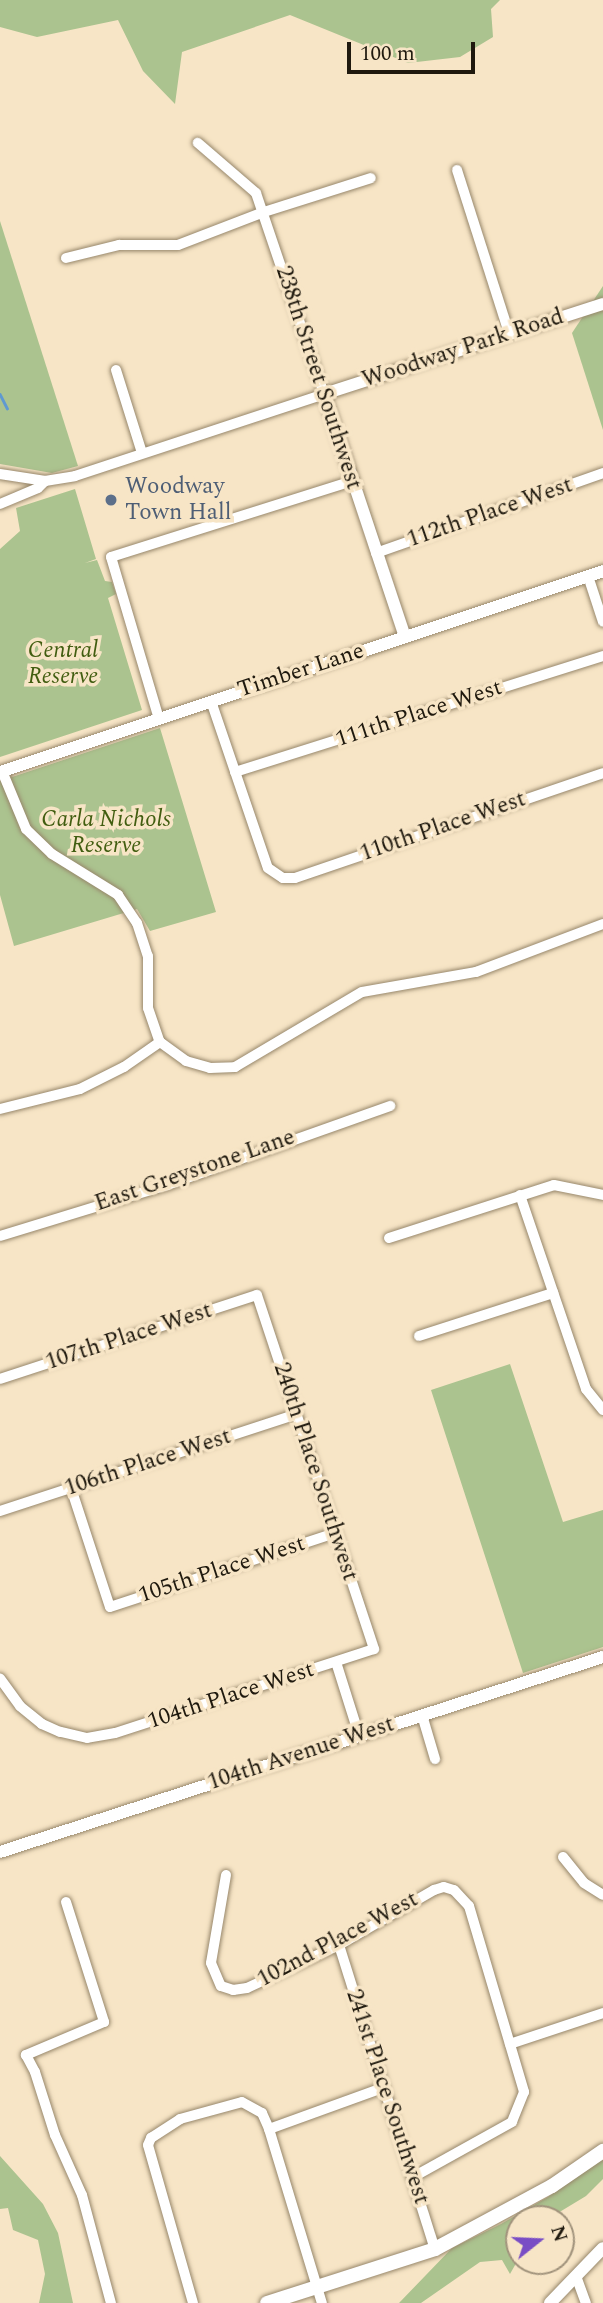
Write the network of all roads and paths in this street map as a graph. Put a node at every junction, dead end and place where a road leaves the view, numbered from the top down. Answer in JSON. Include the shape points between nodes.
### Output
{"nodes":[{"id":1,"x":198,"y":143,"type":"dead end"},
{"id":2,"x":457,"y":170,"type":"dead end"},
{"id":3,"x":371,"y":178,"type":"dead end"},
{"id":4,"x":264,"y":212,"type":"junction"},
{"id":5,"x":66,"y":258,"type":"dead end"},
{"id":6,"x":603,"y":303,"type":"edge"},
{"id":7,"x":509,"y":333,"type":"junction"},
{"id":8,"x":116,"y":370,"type":"dead end"},
{"id":9,"x":324,"y":394,"type":"junction"},
{"id":10,"x":142,"y":453,"type":"junction"},
{"id":11,"x":603,"y":473,"type":"edge"},
{"id":12,"x":0,"y":474,"type":"edge"},
{"id":13,"x":45,"y":481,"type":"junction"},
{"id":14,"x":352,"y":481,"type":"junction"},
{"id":15,"x":0,"y":504,"type":"edge"},
{"id":16,"x":376,"y":553,"type":"junction"},
{"id":17,"x":603,"y":571,"type":"edge"},
{"id":18,"x":588,"y":576,"type":"junction"},
{"id":19,"x":603,"y":622,"type":"edge"},
{"id":20,"x":405,"y":637,"type":"junction"},
{"id":21,"x":603,"y":656,"type":"edge"},
{"id":22,"x":211,"y":701,"type":"junction"},
{"id":23,"x":159,"y":719,"type":"junction"},
{"id":24,"x":1,"y":771,"type":"edge"},
{"id":25,"x":235,"y":772,"type":"junction"},
{"id":26,"x":603,"y":773,"type":"edge"},
{"id":27,"x":603,"y":924,"type":"edge"},
{"id":28,"x":160,"y":1042,"type":"junction"},
{"id":29,"x":390,"y":1106,"type":"dead end"},
{"id":30,"x":0,"y":1109,"type":"edge"},
{"id":31,"x":520,"y":1195,"type":"junction"},
{"id":32,"x":603,"y":1195,"type":"edge"},
{"id":33,"x":0,"y":1236,"type":"edge"},
{"id":34,"x":389,"y":1238,"type":"dead end"},
{"id":35,"x":553,"y":1293,"type":"junction"},
{"id":36,"x":257,"y":1296,"type":"joint"},
{"id":37,"x":419,"y":1336,"type":"dead end"},
{"id":38,"x":0,"y":1379,"type":"edge"},
{"id":39,"x":603,"y":1410,"type":"edge"},
{"id":40,"x":296,"y":1414,"type":"junction"},
{"id":41,"x":71,"y":1488,"type":"junction"},
{"id":42,"x":0,"y":1511,"type":"edge"},
{"id":43,"x":335,"y":1533,"type":"junction"},
{"id":44,"x":373,"y":1649,"type":"joint"},
{"id":45,"x":603,"y":1657,"type":"edge"},
{"id":46,"x":336,"y":1662,"type":"junction"},
{"id":47,"x":0,"y":1678,"type":"edge"},
{"id":48,"x":422,"y":1715,"type":"junction"},
{"id":49,"x":359,"y":1735,"type":"junction"},
{"id":50,"x":435,"y":1759,"type":"dead end"},
{"id":51,"x":0,"y":1852,"type":"edge"},
{"id":52,"x":563,"y":1857,"type":"dead end"},
{"id":53,"x":226,"y":1875,"type":"dead end"},
{"id":54,"x":603,"y":1895,"type":"edge"},
{"id":55,"x":66,"y":1902,"type":"dead end"},
{"id":56,"x":339,"y":1945,"type":"junction"},
{"id":57,"x":603,"y":2013,"type":"edge"},
{"id":58,"x":510,"y":2044,"type":"junction"},
{"id":59,"x":382,"y":2088,"type":"junction"},
{"id":60,"x":269,"y":2129,"type":"junction"},
{"id":61,"x":603,"y":2151,"type":"edge"},
{"id":62,"x":413,"y":2177,"type":"junction"},
{"id":63,"x":603,"y":2248,"type":"edge"},
{"id":64,"x":435,"y":2249,"type":"junction"},
{"id":65,"x":576,"y":2276,"type":"junction"},
{"id":66,"x":317,"y":2287,"type":"junction"},
{"id":67,"x":111,"y":2303,"type":"edge"},
{"id":68,"x":193,"y":2303,"type":"edge"},
{"id":69,"x":267,"y":2303,"type":"edge"},
{"id":70,"x":322,"y":2303,"type":"edge"},
{"id":71,"x":550,"y":2303,"type":"edge"},
{"id":72,"x":586,"y":2303,"type":"edge"}],
"edges":[{"from":1,"to":4,"type":"street","name":"238th Street Southwest","via":[[245,180]]},
{"from":2,"to":7,"type":"street"},
{"from":3,"to":4,"type":"street"},
{"from":4,"to":5,"type":"street","via":[[178,245],[119,245]]},
{"from":4,"to":9,"type":"street","name":"238th Street Southwest"},
{"from":6,"to":7,"type":"street","name":"Woodway Park Road"},
{"from":7,"to":9,"type":"street","name":"Woodway Park Road"},
{"from":8,"to":10,"type":"street"},
{"from":9,"to":10,"type":"street"},
{"from":9,"to":14,"type":"street","name":"238th Street Southwest"},
{"from":10,"to":13,"type":"street","via":[[75,476]]},
{"from":11,"to":16,"type":"street","name":"112th Place West"},
{"from":12,"to":13,"type":"street"},
{"from":13,"to":15,"type":"street"},
{"from":14,"to":16,"type":"street","name":"238th Street Southwest"},
{"from":14,"to":23,"type":"street","via":[[111,557]]},
{"from":16,"to":20,"type":"street","name":"238th Street Southwest"},
{"from":17,"to":18,"type":"street","name":"Timber Lane"},
{"from":18,"to":19,"type":"street"},
{"from":18,"to":20,"type":"street","name":"Timber Lane"},
{"from":20,"to":22,"type":"street","name":"Timber Lane"},
{"from":21,"to":25,"type":"street","name":"111th Place West"},
{"from":22,"to":23,"type":"street","name":"Timber Lane"},
{"from":22,"to":25,"type":"street"},
{"from":23,"to":24,"type":"street","name":"Timber Lane"},
{"from":24,"to":28,"type":"street","via":[[26,829],[52,855],[118,895],[137,923],[148,956],[148,1007]]},
{"from":25,"to":26,"type":"street","name":"110th Place West","via":[[268,868],[295,878]]},
{"from":27,"to":28,"type":"street","via":[[476,972],[362,992],[235,1067],[210,1068],[186,1061]]},
{"from":28,"to":30,"type":"street","via":[[80,1089]]},
{"from":29,"to":33,"type":"street","name":"East Greystone Lane","via":[[166,1185]]},
{"from":31,"to":32,"type":"street","via":[[554,1185]]},
{"from":31,"to":34,"type":"street"},
{"from":31,"to":35,"type":"street"},
{"from":35,"to":37,"type":"street"},
{"from":35,"to":39,"type":"street","via":[[586,1389]]},
{"from":36,"to":38,"type":"street","name":"107th Place West"},
{"from":36,"to":40,"type":"street","name":"240th Place Southwest"},
{"from":40,"to":41,"type":"street","name":"106th Place West"},
{"from":40,"to":43,"type":"street","name":"240th Place Southwest"},
{"from":41,"to":42,"type":"street","name":"106th Place West"},
{"from":41,"to":43,"type":"street","name":"105th Place West","via":[[110,1606]]},
{"from":43,"to":44,"type":"street","name":"240th Place Southwest"},
{"from":44,"to":46,"type":"street","name":"104th Place West"},
{"from":45,"to":48,"type":"street","name":"104th Avenue West"},
{"from":46,"to":47,"type":"street","name":"104th Place West","via":[[87,1738],[42,1724],[20,1706]]},
{"from":46,"to":49,"type":"street"},
{"from":48,"to":49,"type":"street","name":"104th Avenue West"},
{"from":48,"to":50,"type":"street"},
{"from":49,"to":51,"type":"street","name":"104th Avenue West"},
{"from":52,"to":54,"type":"street","via":[[584,1883]]},
{"from":53,"to":56,"type":"street","name":"102nd Place West","via":[[211,1963],[221,1986],[247,1988]]},
{"from":55,"to":67,"type":"street","via":[[104,2022],[26,2055],[82,2195]]},
{"from":56,"to":58,"type":"street","name":"102nd Place West","via":[[434,1889],[454,1890],[469,1906]]},
{"from":56,"to":59,"type":"street","name":"241st Place Southwest"},
{"from":57,"to":58,"type":"street"},
{"from":58,"to":62,"type":"street","via":[[524,2092],[512,2122]]},
{"from":59,"to":60,"type":"street"},
{"from":59,"to":62,"type":"street","name":"241st Place Southwest"},
{"from":60,"to":66,"type":"street"},
{"from":60,"to":68,"type":"street","via":[[262,2113],[242,2102],[180,2119],[151,2138],[149,2156]]},
{"from":61,"to":64,"type":"main road","via":[[552,2186]]},
{"from":62,"to":64,"type":"street","name":"241st Place Southwest"},
{"from":63,"to":65,"type":"street"},
{"from":64,"to":66,"type":"main road"},
{"from":65,"to":71,"type":"street"},
{"from":65,"to":72,"type":"street"},
{"from":66,"to":69,"type":"main road"},
{"from":66,"to":70,"type":"street"}]}
